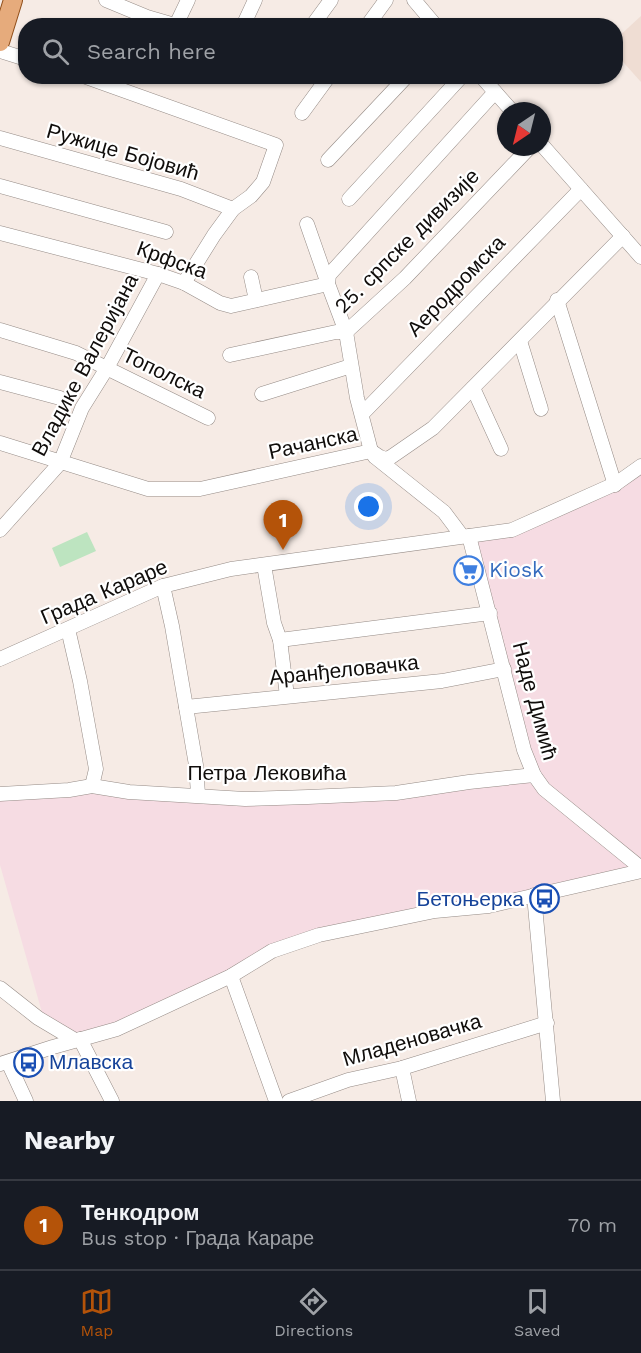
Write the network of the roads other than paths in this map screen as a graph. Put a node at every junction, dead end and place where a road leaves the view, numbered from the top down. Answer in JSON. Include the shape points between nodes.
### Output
{"nodes":[{"id":1,"x":13,"y":0,"type":"edge"},
{"id":2,"x":106,"y":0,"type":"edge"},
{"id":3,"x":188,"y":0,"type":"edge"},
{"id":4,"x":255,"y":0,"type":"edge"},
{"id":5,"x":331,"y":0,"type":"edge"},
{"id":6,"x":386,"y":0,"type":"edge"},
{"id":7,"x":414,"y":0,"type":"edge"},
{"id":8,"x":151,"y":18,"type":"edge"},
{"id":9,"x":180,"y":18,"type":"edge"},
{"id":10,"x":247,"y":18,"type":"edge"},
{"id":11,"x":318,"y":18,"type":"edge"},
{"id":12,"x":373,"y":18,"type":"edge"},
{"id":13,"x":429,"y":18,"type":"edge"},
{"id":14,"x":0,"y":42,"type":"edge"},
{"id":15,"x":0,"y":51,"type":"edge"},
{"id":16,"x":18,"y":57,"type":"edge"},
{"id":17,"x":105,"y":84,"type":"edge"},
{"id":18,"x":323,"y":84,"type":"edge"},
{"id":19,"x":399,"y":84,"type":"edge"},
{"id":20,"x":455,"y":84,"type":"edge"},
{"id":21,"x":488,"y":84,"type":"edge"},
{"id":22,"x":495,"y":92,"type":"junction"},
{"id":23,"x":504,"y":102,"type":"edge"},
{"id":24,"x":302,"y":113,"type":"dead end"},
{"id":25,"x":0,"y":138,"type":"edge"},
{"id":26,"x":551,"y":155,"type":"edge"},
{"id":27,"x":521,"y":156,"type":"edge"},
{"id":28,"x":328,"y":160,"type":"dead end"},
{"id":29,"x":0,"y":186,"type":"edge"},
{"id":30,"x":581,"y":189,"type":"junction"},
{"id":31,"x":349,"y":199,"type":"dead end"},
{"id":32,"x":233,"y":209,"type":"junction"},
{"id":33,"x":307,"y":224,"type":"dead end"},
{"id":34,"x":166,"y":232,"type":"dead end"},
{"id":35,"x":0,"y":233,"type":"edge"},
{"id":36,"x":623,"y":236,"type":"junction"},
{"id":37,"x":641,"y":256,"type":"edge"},
{"id":38,"x":158,"y":274,"type":"junction"},
{"id":39,"x":251,"y":277,"type":"dead end"},
{"id":40,"x":328,"y":279,"type":"junction"},
{"id":41,"x":184,"y":283,"type":"junction"},
{"id":42,"x":256,"y":300,"type":"junction"},
{"id":43,"x":557,"y":300,"type":"junction"},
{"id":44,"x":0,"y":330,"type":"edge"},
{"id":45,"x":346,"y":332,"type":"junction"},
{"id":46,"x":520,"y":341,"type":"junction"},
{"id":47,"x":230,"y":355,"type":"dead end"},
{"id":48,"x":351,"y":366,"type":"junction"},
{"id":49,"x":107,"y":368,"type":"junction"},
{"id":50,"x":0,"y":382,"type":"edge"},
{"id":51,"x":473,"y":388,"type":"junction"},
{"id":52,"x":262,"y":394,"type":"dead end"},
{"id":53,"x":60,"y":398,"type":"dead end"},
{"id":54,"x":541,"y":409,"type":"dead end"},
{"id":55,"x":362,"y":414,"type":"junction"},
{"id":56,"x":208,"y":418,"type":"dead end"},
{"id":57,"x":0,"y":443,"type":"edge"},
{"id":58,"x":501,"y":449,"type":"dead end"},
{"id":59,"x":371,"y":451,"type":"junction"},
{"id":60,"x":60,"y":463,"type":"junction"},
{"id":61,"x":641,"y":466,"type":"edge"},
{"id":62,"x":615,"y":485,"type":"junction"},
{"id":63,"x":0,"y":530,"type":"edge"},
{"id":64,"x":466,"y":536,"type":"junction"},
{"id":65,"x":264,"y":565,"type":"junction"},
{"id":66,"x":163,"y":586,"type":"junction"},
{"id":67,"x":490,"y":613,"type":"junction"},
{"id":68,"x":68,"y":629,"type":"junction"},
{"id":69,"x":280,"y":640,"type":"junction"},
{"id":70,"x":0,"y":660,"type":"edge"},
{"id":71,"x":504,"y":669,"type":"junction"},
{"id":72,"x":287,"y":696,"type":"junction"},
{"id":73,"x":186,"y":707,"type":"junction"},
{"id":74,"x":534,"y":775,"type":"junction"},
{"id":75,"x":92,"y":786,"type":"junction"},
{"id":76,"x":0,"y":794,"type":"edge"},
{"id":77,"x":198,"y":795,"type":"junction"},
{"id":78,"x":641,"y":870,"type":"edge"},
{"id":79,"x":534,"y":896,"type":"junction"},
{"id":80,"x":231,"y":976,"type":"junction"},
{"id":81,"x":0,"y":988,"type":"edge"},
{"id":82,"x":546,"y":1023,"type":"junction"},
{"id":83,"x":78,"y":1040,"type":"junction"},
{"id":84,"x":4,"y":1063,"type":"edge"},
{"id":85,"x":402,"y":1068,"type":"junction"},
{"id":86,"x":26,"y":1101,"type":"edge"},
{"id":87,"x":112,"y":1101,"type":"edge"},
{"id":88,"x":276,"y":1101,"type":"edge"},
{"id":89,"x":290,"y":1101,"type":"edge"},
{"id":90,"x":409,"y":1101,"type":"edge"},
{"id":91,"x":553,"y":1101,"type":"edge"}],
"edges":[{"from":1,"to":14,"type":"main road"},
{"from":2,"to":8,"type":"street"},
{"from":3,"to":9,"type":"street"},
{"from":4,"to":10,"type":"street"},
{"from":5,"to":11,"type":"street"},
{"from":6,"to":12,"type":"street"},
{"from":7,"to":13,"type":"street"},
{"from":15,"to":16,"type":"street"},
{"from":17,"to":32,"type":"street","via":[[276,145],[263,182]]},
{"from":18,"to":24,"type":"street"},
{"from":19,"to":28,"type":"street"},
{"from":20,"to":31,"type":"street"},
{"from":21,"to":22,"type":"street"},
{"from":22,"to":23,"type":"street"},
{"from":22,"to":40,"type":"street"},
{"from":25,"to":32,"type":"street","name":"Ружице Бојовић","via":[[181,189]]},
{"from":26,"to":30,"type":"street"},
{"from":27,"to":45,"type":"street","name":"25. српске дивизије","via":[[405,278]]},
{"from":29,"to":34,"type":"street"},
{"from":30,"to":36,"type":"street"},
{"from":30,"to":55,"type":"street","name":"Аеродромска"},
{"from":32,"to":41,"type":"street"},
{"from":33,"to":40,"type":"street"},
{"from":35,"to":38,"type":"street","name":"Крфска"},
{"from":36,"to":37,"type":"street"},
{"from":36,"to":43,"type":"street","name":"Рачанска"},
{"from":38,"to":41,"type":"street","name":"Крфска"},
{"from":38,"to":49,"type":"street","name":"Владике Валеријана"},
{"from":39,"to":42,"type":"street"},
{"from":40,"to":42,"type":"street","name":"Крфска"},
{"from":40,"to":45,"type":"street"},
{"from":41,"to":42,"type":"street","name":"Крфска","via":[[231,306]]},
{"from":43,"to":46,"type":"street","name":"Рачанска"},
{"from":43,"to":62,"type":"street"},
{"from":44,"to":49,"type":"street","name":"Тополска","via":[[75,353]]},
{"from":45,"to":47,"type":"street","name":"25. српске дивизије"},
{"from":45,"to":48,"type":"street"},
{"from":46,"to":51,"type":"street","name":"Рачанска"},
{"from":46,"to":54,"type":"street"},
{"from":48,"to":52,"type":"street"},
{"from":48,"to":55,"type":"street"},
{"from":49,"to":56,"type":"street","name":"Тополска"},
{"from":49,"to":60,"type":"street","name":"Владике Валеријана","via":[[82,408]]},
{"from":50,"to":53,"type":"street"},
{"from":51,"to":58,"type":"street"},
{"from":51,"to":59,"type":"street","name":"Рачанска","via":[[433,428],[391,457],[386,459]]},
{"from":55,"to":59,"type":"street"},
{"from":57,"to":60,"type":"street","name":"Рачанска"},
{"from":59,"to":60,"type":"street","name":"Рачанска","via":[[186,490],[148,489]]},
{"from":59,"to":64,"type":"street","name":"Наде Димић","via":[[444,512]]},
{"from":60,"to":63,"type":"street","name":"Владике Валеријана"},
{"from":61,"to":62,"type":"street","name":"Града Караре"},
{"from":62,"to":64,"type":"street","name":"Града Караре","via":[[512,530]]},
{"from":64,"to":65,"type":"street","name":"Града Караре"},
{"from":64,"to":67,"type":"street","name":"Наде Димић"},
{"from":65,"to":66,"type":"street","name":"Града Караре"},
{"from":65,"to":69,"type":"street"},
{"from":66,"to":68,"type":"street","name":"Града Караре"},
{"from":66,"to":73,"type":"street"},
{"from":67,"to":69,"type":"street"},
{"from":67,"to":71,"type":"street","name":"Наде Димић"},
{"from":68,"to":70,"type":"street","name":"Града Караре"},
{"from":68,"to":75,"type":"street","via":[[96,769]]},
{"from":69,"to":72,"type":"street"},
{"from":71,"to":72,"type":"street","name":"Аранђеловачка","via":[[442,681]]},
{"from":71,"to":74,"type":"street","name":"Наде Димић"},
{"from":72,"to":73,"type":"street","name":"Аранђеловачка"},
{"from":73,"to":77,"type":"street"},
{"from":74,"to":77,"type":"street","name":"Петра Лековића","via":[[396,793],[245,798]]},
{"from":74,"to":78,"type":"street","name":"Наде Димић","via":[[544,789]]},
{"from":75,"to":76,"type":"street","name":"Петра Лековића"},
{"from":75,"to":77,"type":"street","name":"Петра Лековића"},
{"from":78,"to":79,"type":"street"},
{"from":79,"to":80,"type":"street","via":[[319,935],[272,951]]},
{"from":79,"to":82,"type":"street"},
{"from":80,"to":83,"type":"street","via":[[117,1029]]},
{"from":80,"to":88,"type":"street"},
{"from":81,"to":83,"type":"street","via":[[38,1018]]},
{"from":82,"to":85,"type":"street","name":"Младеновачка"},
{"from":82,"to":91,"type":"street"},
{"from":83,"to":84,"type":"street"},
{"from":83,"to":87,"type":"street"},
{"from":84,"to":86,"type":"street"},
{"from":85,"to":89,"type":"street","name":"Младеновачка","via":[[348,1080]]},
{"from":85,"to":90,"type":"street"}]}
